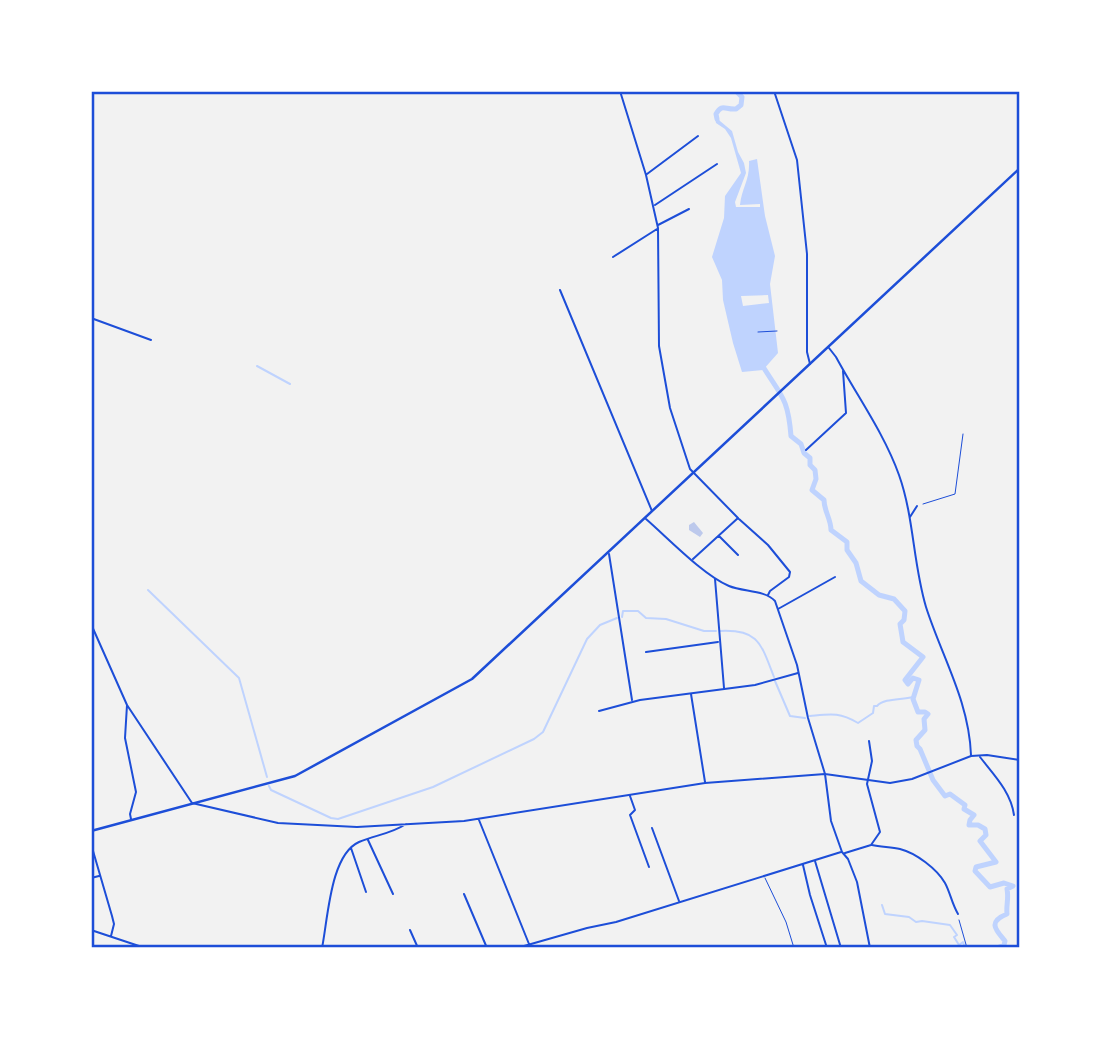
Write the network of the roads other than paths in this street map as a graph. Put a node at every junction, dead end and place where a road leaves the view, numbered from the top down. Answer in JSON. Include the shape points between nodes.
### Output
{"nodes":[{"id":1,"x":620,"y":91,"type":"edge"},
{"id":2,"x":774,"y":91,"type":"edge"},
{"id":3,"x":698,"y":136,"type":"dead end"},
{"id":4,"x":717,"y":164,"type":"dead end"},
{"id":5,"x":1020,"y":169,"type":"edge"},
{"id":6,"x":646,"y":175,"type":"junction"},
{"id":7,"x":654,"y":206,"type":"junction"},
{"id":8,"x":689,"y":209,"type":"dead end"},
{"id":9,"x":657,"y":227,"type":"junction"},
{"id":10,"x":613,"y":257,"type":"dead end"},
{"id":11,"x":560,"y":290,"type":"dead end"},
{"id":12,"x":91,"y":318,"type":"edge"},
{"id":13,"x":151,"y":340,"type":"dead end"},
{"id":14,"x":828,"y":347,"type":"junction"},
{"id":15,"x":810,"y":364,"type":"junction"},
{"id":16,"x":843,"y":370,"type":"junction"},
{"id":17,"x":806,"y":450,"type":"dead end"},
{"id":18,"x":693,"y":472,"type":"junction"},
{"id":19,"x":918,"y":506,"type":"road end"},
{"id":20,"x":652,"y":512,"type":"junction"},
{"id":21,"x":738,"y":518,"type":"junction"},
{"id":22,"x":910,"y":518,"type":"junction"},
{"id":23,"x":645,"y":519,"type":"junction"},
{"id":24,"x":719,"y":536,"type":"junction"},
{"id":25,"x":608,"y":553,"type":"junction"},
{"id":26,"x":738,"y":555,"type":"dead end"},
{"id":27,"x":693,"y":559,"type":"junction"},
{"id":28,"x":835,"y":577,"type":"dead end"},
{"id":29,"x":715,"y":578,"type":"junction"},
{"id":30,"x":768,"y":595,"type":"junction"},
{"id":31,"x":778,"y":609,"type":"junction"},
{"id":32,"x":91,"y":624,"type":"edge"},
{"id":33,"x":719,"y":642,"type":"junction"},
{"id":34,"x":646,"y":652,"type":"dead end"},
{"id":35,"x":799,"y":673,"type":"junction"},
{"id":36,"x":724,"y":689,"type":"junction"},
{"id":37,"x":690,"y":693,"type":"junction"},
{"id":38,"x":633,"y":701,"type":"junction"},
{"id":39,"x":127,"y":705,"type":"junction"},
{"id":40,"x":599,"y":711,"type":"dead end"},
{"id":41,"x":869,"y":741,"type":"dead end"},
{"id":42,"x":979,"y":755,"type":"junction"},
{"id":43,"x":971,"y":756,"type":"junction"},
{"id":44,"x":1020,"y":760,"type":"edge"},
{"id":45,"x":825,"y":774,"type":"junction"},
{"id":46,"x":868,"y":782,"type":"junction"},
{"id":47,"x":705,"y":783,"type":"junction"},
{"id":48,"x":630,"y":795,"type":"junction"},
{"id":49,"x":192,"y":803,"type":"junction"},
{"id":50,"x":1014,"y":816,"type":"dead end"},
{"id":51,"x":131,"y":819,"type":"junction"},
{"id":52,"x":479,"y":819,"type":"junction"},
{"id":53,"x":406,"y":824,"type":"junction"},
{"id":54,"x":652,"y":828,"type":"dead end"},
{"id":55,"x":91,"y":831,"type":"edge"},
{"id":56,"x":368,"y":839,"type":"junction"},
{"id":57,"x":91,"y":844,"type":"edge"},
{"id":58,"x":871,"y":845,"type":"junction"},
{"id":59,"x":350,"y":847,"type":"junction"},
{"id":60,"x":843,"y":853,"type":"junction"},
{"id":61,"x":815,"y":860,"type":"junction"},
{"id":62,"x":803,"y":864,"type":"junction"},
{"id":63,"x":649,"y":867,"type":"dead end"},
{"id":64,"x":100,"y":875,"type":"junction"},
{"id":65,"x":765,"y":875,"type":"junction"},
{"id":66,"x":91,"y":878,"type":"edge"},
{"id":67,"x":366,"y":892,"type":"dead end"},
{"id":68,"x":393,"y":894,"type":"dead end"},
{"id":69,"x":464,"y":894,"type":"dead end"},
{"id":70,"x":679,"y":901,"type":"junction"},
{"id":71,"x":958,"y":914,"type":"road end"},
{"id":72,"x":91,"y":930,"type":"edge"},
{"id":73,"x":410,"y":930,"type":"dead end"},
{"id":74,"x":109,"y":936,"type":"junction"},
{"id":75,"x":529,"y":944,"type":"junction"},
{"id":76,"x":145,"y":948,"type":"edge"},
{"id":77,"x":322,"y":948,"type":"edge"},
{"id":78,"x":418,"y":948,"type":"edge"},
{"id":79,"x":486,"y":948,"type":"edge"},
{"id":80,"x":517,"y":948,"type":"edge"},
{"id":81,"x":794,"y":948,"type":"edge"},
{"id":82,"x":827,"y":948,"type":"edge"},
{"id":83,"x":841,"y":948,"type":"edge"},
{"id":84,"x":870,"y":948,"type":"edge"}],
"edges":[{"from":1,"to":6,"type":"street"},
{"from":2,"to":15,"type":"street","via":[[795,150],[807,254]]},
{"from":3,"to":6,"type":"street"},
{"from":4,"to":7,"type":"street"},
{"from":5,"to":14,"type":"main road"},
{"from":6,"to":7,"type":"street"},
{"from":7,"to":9,"type":"street"},
{"from":8,"to":9,"type":"street"},
{"from":9,"to":10,"type":"street"},
{"from":9,"to":18,"type":"street","via":[[662,372],[686,463]]},
{"from":11,"to":20,"type":"street"},
{"from":12,"to":13,"type":"street"},
{"from":14,"to":15,"type":"main road"},
{"from":14,"to":16,"type":"street"},
{"from":15,"to":18,"type":"main road"},
{"from":16,"to":17,"type":"street","via":[[846,413]]},
{"from":16,"to":22,"type":"street","via":[[892,459]]},
{"from":18,"to":20,"type":"main road"},
{"from":18,"to":21,"type":"street"},
{"from":19,"to":22,"type":"street"},
{"from":20,"to":23,"type":"main road"},
{"from":21,"to":24,"type":"street"},
{"from":21,"to":30,"type":"street","via":[[790,572]]},
{"from":22,"to":43,"type":"street","via":[[926,604],[960,696]]},
{"from":23,"to":25,"type":"main road"},
{"from":23,"to":27,"type":"street"},
{"from":24,"to":26,"type":"street"},
{"from":24,"to":27,"type":"street"},
{"from":25,"to":38,"type":"street"},
{"from":25,"to":49,"type":"main road","via":[[463,684],[300,774]]},
{"from":27,"to":29,"type":"street"},
{"from":28,"to":31,"type":"street"},
{"from":29,"to":30,"type":"street","via":[[743,591]]},
{"from":29,"to":33,"type":"street"},
{"from":30,"to":31,"type":"street"},
{"from":31,"to":35,"type":"street"},
{"from":32,"to":39,"type":"street"},
{"from":33,"to":34,"type":"street"},
{"from":33,"to":36,"type":"street"},
{"from":35,"to":36,"type":"street"},
{"from":35,"to":45,"type":"street"},
{"from":36,"to":37,"type":"street"},
{"from":37,"to":38,"type":"street"},
{"from":37,"to":47,"type":"street"},
{"from":38,"to":40,"type":"street"},
{"from":39,"to":49,"type":"street"},
{"from":39,"to":51,"type":"street","via":[[125,738],[136,792]]},
{"from":41,"to":46,"type":"street"},
{"from":42,"to":43,"type":"street"},
{"from":42,"to":44,"type":"street"},
{"from":42,"to":50,"type":"street","via":[[1004,787]]},
{"from":43,"to":46,"type":"street","via":[[893,783]]},
{"from":45,"to":46,"type":"street"},
{"from":45,"to":47,"type":"street"},
{"from":45,"to":60,"type":"street","via":[[831,821]]},
{"from":46,"to":58,"type":"street","via":[[880,830]]},
{"from":47,"to":48,"type":"street"},
{"from":48,"to":52,"type":"street"},
{"from":48,"to":63,"type":"street","via":[[635,810],[630,815]]},
{"from":49,"to":51,"type":"main road"},
{"from":49,"to":53,"type":"street","via":[[278,823],[339,827]]},
{"from":51,"to":55,"type":"main road"},
{"from":52,"to":53,"type":"street"},
{"from":52,"to":75,"type":"street"},
{"from":53,"to":56,"type":"street"},
{"from":54,"to":70,"type":"street"},
{"from":56,"to":59,"type":"street"},
{"from":56,"to":68,"type":"street"},
{"from":57,"to":64,"type":"street"},
{"from":58,"to":60,"type":"street"},
{"from":58,"to":71,"type":"street","via":[[911,853],[934,871],[948,887]]},
{"from":59,"to":67,"type":"street"},
{"from":59,"to":77,"type":"street","via":[[337,868]]},
{"from":60,"to":61,"type":"street"},
{"from":60,"to":84,"type":"street","via":[[857,882]]},
{"from":61,"to":62,"type":"street"},
{"from":61,"to":83,"type":"street"},
{"from":62,"to":65,"type":"street"},
{"from":62,"to":82,"type":"street"},
{"from":64,"to":66,"type":"street"},
{"from":64,"to":74,"type":"street","via":[[114,924]]},
{"from":65,"to":70,"type":"street"},
{"from":65,"to":81,"type":"lane"},
{"from":69,"to":79,"type":"street"},
{"from":70,"to":75,"type":"street"},
{"from":72,"to":74,"type":"street"},
{"from":73,"to":78,"type":"street"},
{"from":74,"to":76,"type":"street"},
{"from":75,"to":80,"type":"street"}]}
